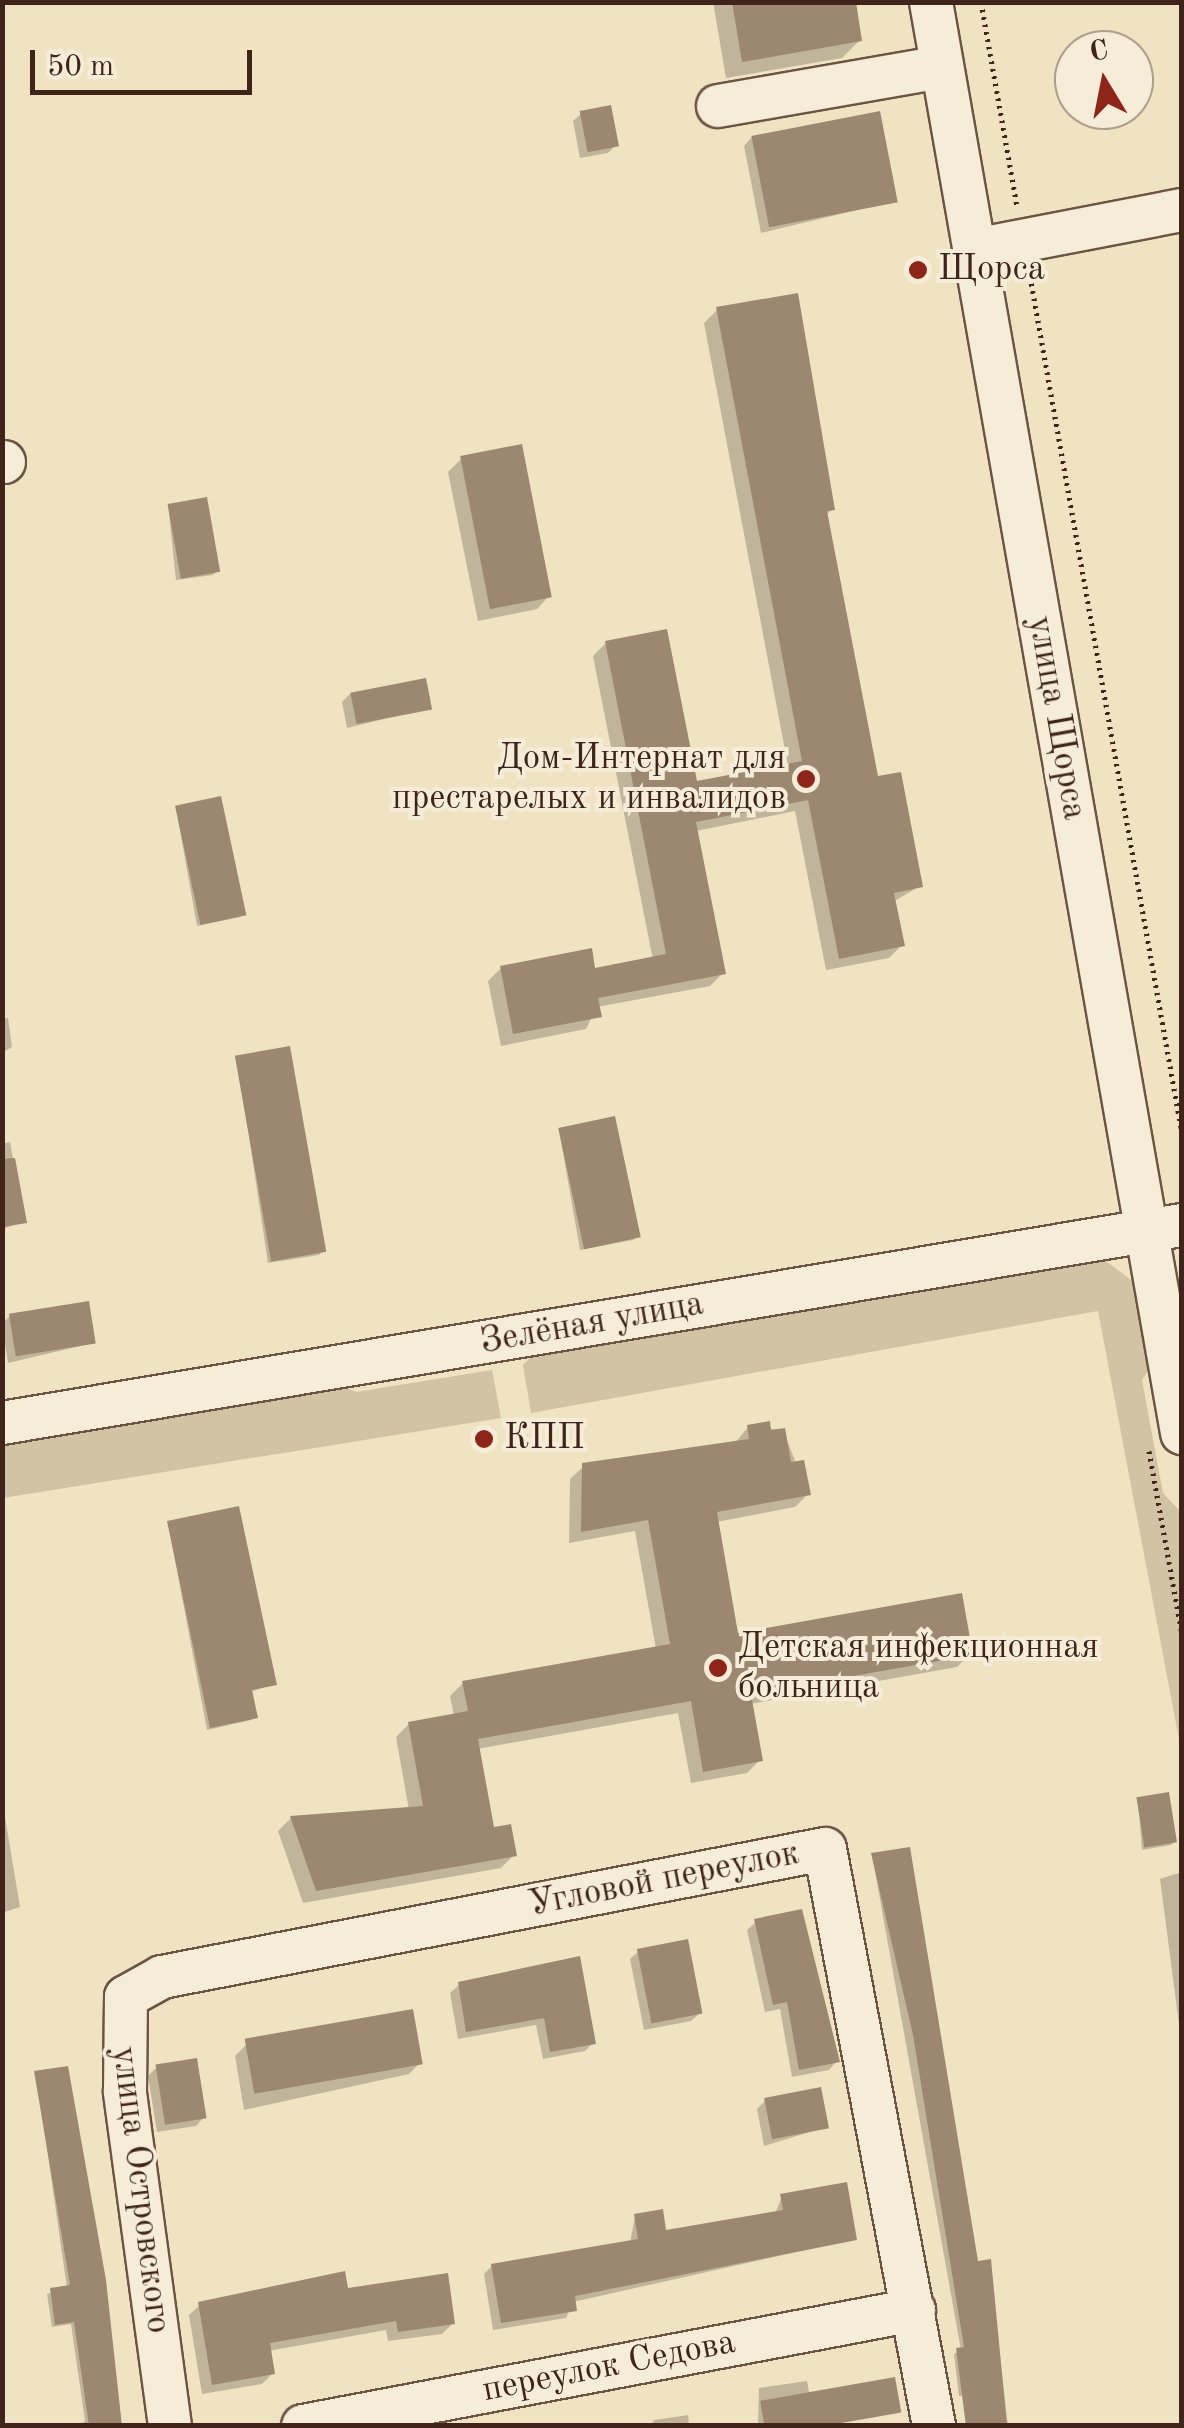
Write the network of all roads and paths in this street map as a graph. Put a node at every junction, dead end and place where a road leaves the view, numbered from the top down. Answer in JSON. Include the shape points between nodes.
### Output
{"nodes":[{"id":1,"x":931,"y":2,"type":"edge"},
{"id":2,"x":981,"y":2,"type":"edge"},
{"id":3,"x":942,"y":67,"type":"junction"},
{"id":4,"x":718,"y":106,"type":"dead end"},
{"id":5,"x":1182,"y":210,"type":"edge"},
{"id":6,"x":1023,"y":241,"type":"junction"},
{"id":7,"x":974,"y":250,"type":"junction"},
{"id":8,"x":1182,"y":1134,"type":"edge"},
{"id":9,"x":1164,"y":1228,"type":"edge"},
{"id":10,"x":1171,"y":1316,"type":"edge"},
{"id":11,"x":2,"y":1423,"type":"edge"},
{"id":12,"x":1164,"y":1437,"type":"edge"},
{"id":13,"x":1182,"y":1635,"type":"edge"},
{"id":14,"x":162,"y":1977,"type":"joint"},
{"id":15,"x":914,"y":2310,"type":"junction"},
{"id":16,"x":170,"y":2426,"type":"edge"},
{"id":17,"x":304,"y":2426,"type":"edge"},
{"id":18,"x":934,"y":2426,"type":"edge"}],
"edges":[{"from":1,"to":3,"type":"street","name":"улица Щорса"},
{"from":2,"to":6,"type":"path"},
{"from":3,"to":4,"type":"street"},
{"from":3,"to":7,"type":"street","name":"улица Щорса"},
{"from":5,"to":6,"type":"street"},
{"from":6,"to":7,"type":"street"},
{"from":6,"to":8,"type":"path"},
{"from":7,"to":9,"type":"street","name":"улица Щорса"},
{"from":9,"to":10,"type":"street","name":"улица Щорса"},
{"from":9,"to":11,"type":"street","name":"Зелёная улица"},
{"from":10,"to":12,"type":"street","name":"улица Щорса"},
{"from":12,"to":13,"type":"path"},
{"from":14,"to":15,"type":"street","name":"Угловой переулок","via":[[825,1849]]},
{"from":14,"to":16,"type":"street","name":"улица Островского","via":[[126,1997],[119,2022]]},
{"from":15,"to":17,"type":"street","name":"переулок Седова"},
{"from":15,"to":18,"type":"street","name":"Угловой переулок"}]}
